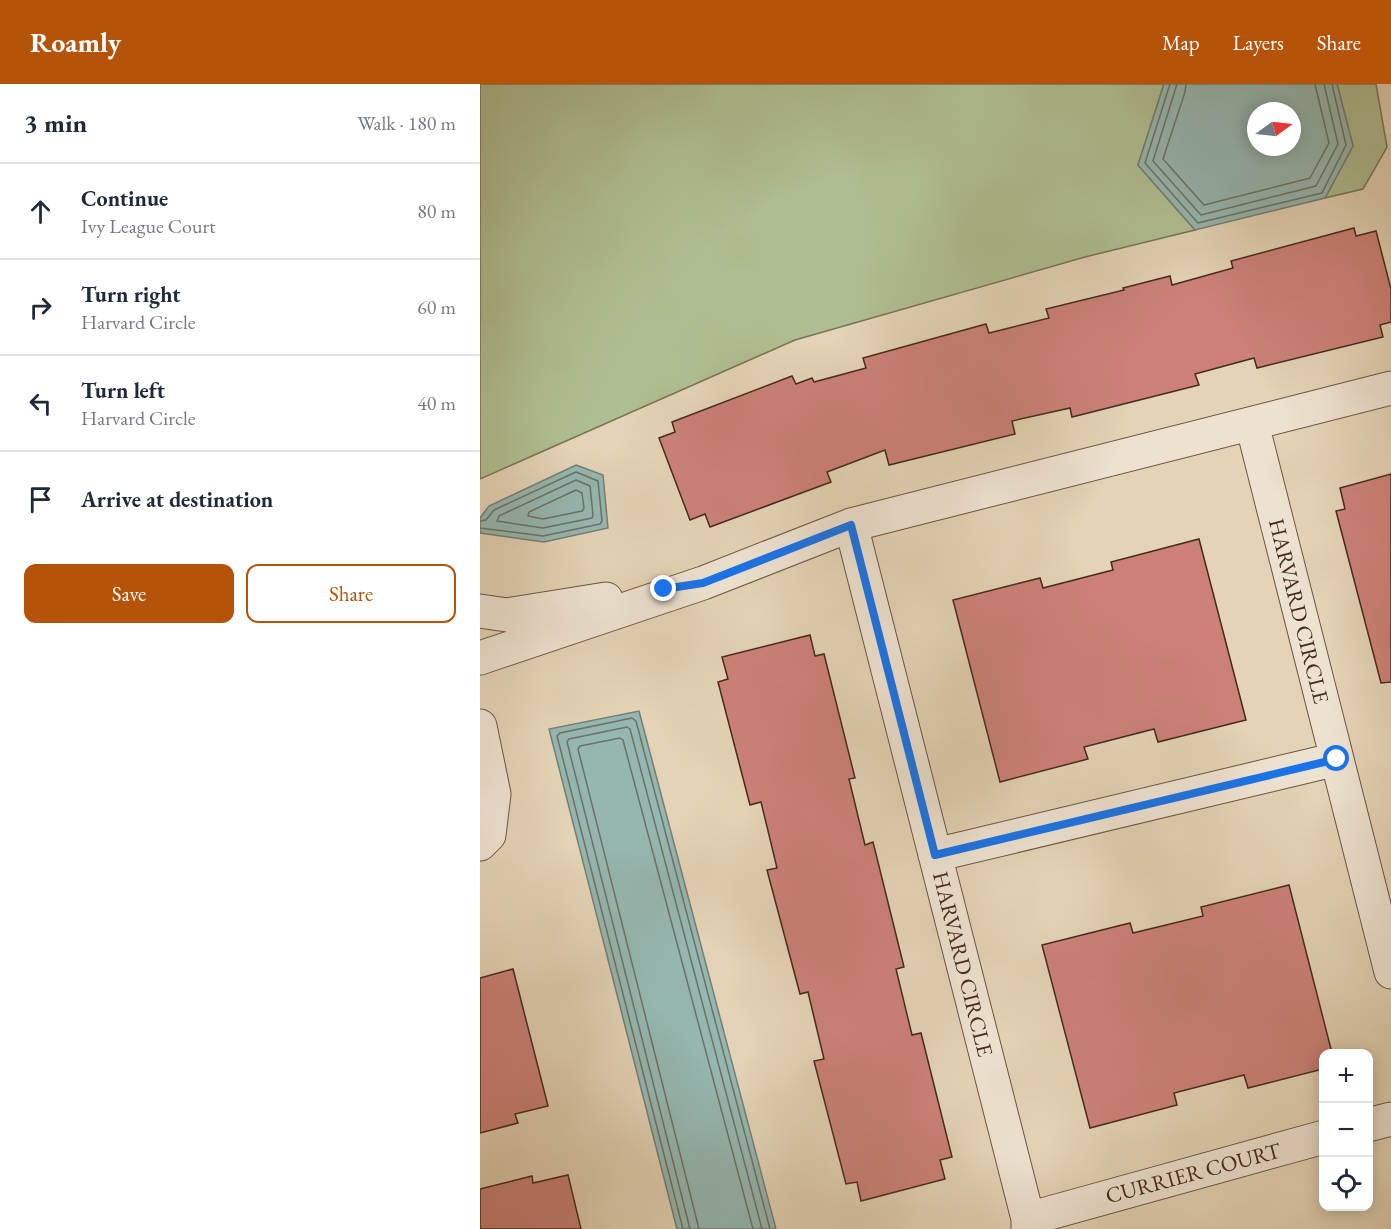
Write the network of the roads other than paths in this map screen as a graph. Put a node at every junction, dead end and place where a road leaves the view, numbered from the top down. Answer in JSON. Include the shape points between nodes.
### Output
{"nodes":[{"id":1,"x":1391,"y":388,"type":"edge"},
{"id":2,"x":1252,"y":424,"type":"junction"},
{"id":3,"x":851,"y":525,"type":"junction"},
{"id":4,"x":703,"y":583,"type":"junction"},
{"id":5,"x":480,"y":611,"type":"edge"},
{"id":6,"x":480,"y":658,"type":"edge"},
{"id":7,"x":480,"y":726,"type":"edge"},
{"id":8,"x":1337,"y":759,"type":"junction"},
{"id":9,"x":480,"y":844,"type":"edge"},
{"id":10,"x":935,"y":855,"type":"junction"},
{"id":11,"x":1391,"y":972,"type":"edge"},
{"id":12,"x":1391,"y":1119,"type":"edge"},
{"id":13,"x":1373,"y":1124,"type":"edge"},
{"id":14,"x":1319,"y":1138,"type":"edge"},
{"id":15,"x":1028,"y":1224,"type":"edge"}],
"edges":[{"from":1,"to":2,"type":"street"},
{"from":2,"to":3,"type":"street"},
{"from":2,"to":8,"type":"street","name":"HARVARD CIRCLE"},
{"from":3,"to":4,"type":"street"},
{"from":3,"to":10,"type":"street","name":"HARVARD CIRCLE"},
{"from":4,"to":5,"type":"street","via":[[507,615]]},
{"from":4,"to":6,"type":"street"},
{"from":7,"to":9,"type":"street","via":[[494,794],[489,835]]},
{"from":8,"to":10,"type":"street"},
{"from":8,"to":11,"type":"street","name":"HARVARD CIRCLE"},
{"from":10,"to":15,"type":"street","name":"HARVARD CIRCLE"},
{"from":12,"to":13,"type":"street"},
{"from":14,"to":15,"type":"street","name":"CURRIER COURT"}]}
